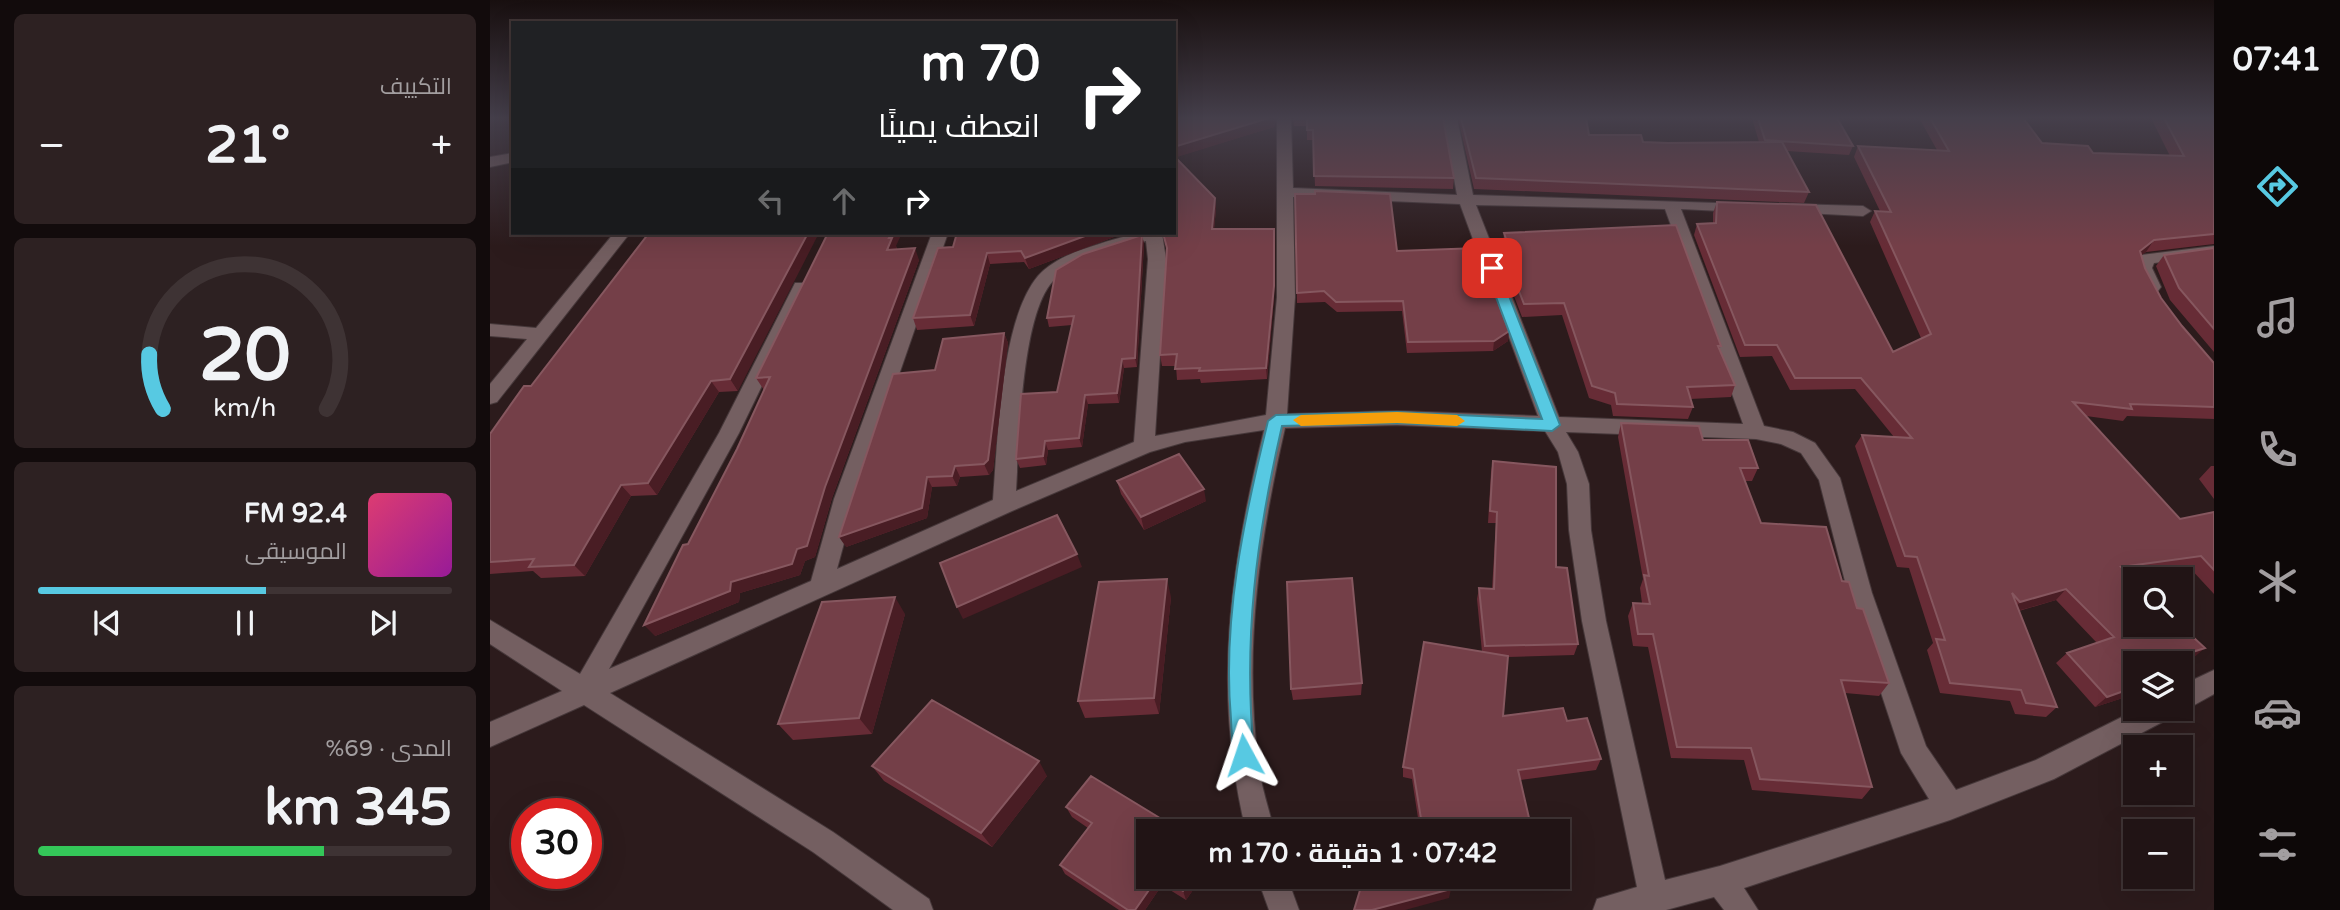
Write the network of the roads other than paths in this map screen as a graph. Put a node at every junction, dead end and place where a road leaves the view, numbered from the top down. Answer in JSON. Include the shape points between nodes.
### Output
{"nodes":[{"id":1,"x":1286,"y":160,"type":"edge"},
{"id":2,"x":1458,"y":160,"type":"edge"},
{"id":3,"x":1287,"y":192,"type":"junction"},
{"id":4,"x":1466,"y":200,"type":"junction"},
{"id":5,"x":1671,"y":204,"type":"junction"},
{"id":6,"x":1753,"y":207,"type":"edge"},
{"id":7,"x":1781,"y":208,"type":"edge"},
{"id":8,"x":1863,"y":211,"type":"dead end"},
{"id":9,"x":620,"y":235,"type":"edge"},
{"id":10,"x":939,"y":235,"type":"edge"},
{"id":11,"x":1147,"y":235,"type":"edge"},
{"id":12,"x":1153,"y":235,"type":"edge"},
{"id":13,"x":2214,"y":251,"type":"edge"},
{"id":14,"x":809,"y":272,"type":"edge"},
{"id":15,"x":2162,"y":303,"type":"edge"},
{"id":16,"x":490,"y":330,"type":"edge"},
{"id":17,"x":540,"y":334,"type":"junction"},
{"id":18,"x":490,"y":397,"type":"edge"},
{"id":19,"x":1276,"y":421,"type":"junction"},
{"id":20,"x":1552,"y":425,"type":"junction"},
{"id":21,"x":1756,"y":432,"type":"junction"},
{"id":22,"x":1144,"y":446,"type":"junction"},
{"id":23,"x":1004,"y":505,"type":"junction"},
{"id":24,"x":821,"y":586,"type":"junction"},
{"id":25,"x":490,"y":631,"type":"edge"},
{"id":26,"x":2214,"y":681,"type":"edge"},
{"id":27,"x":584,"y":691,"type":"junction"},
{"id":28,"x":2193,"y":693,"type":"edge"},
{"id":29,"x":2140,"y":721,"type":"edge"},
{"id":30,"x":490,"y":735,"type":"edge"},
{"id":31,"x":1950,"y":806,"type":"junction"},
{"id":32,"x":1257,"y":819,"type":"edge"},
{"id":33,"x":1720,"y":881,"type":"junction"},
{"id":34,"x":1276,"y":889,"type":"edge"},
{"id":35,"x":1654,"y":898,"type":"junction"},
{"id":36,"x":918,"y":910,"type":"edge"},
{"id":37,"x":1284,"y":910,"type":"edge"},
{"id":38,"x":1608,"y":910,"type":"edge"},
{"id":39,"x":1743,"y":910,"type":"edge"}],
"edges":[{"from":1,"to":3,"type":"street"},
{"from":2,"to":4,"type":"street"},
{"from":3,"to":4,"type":"street"},
{"from":3,"to":19,"type":"street","via":[[1286,297]]},
{"from":4,"to":5,"type":"street"},
{"from":4,"to":20,"type":"street"},
{"from":5,"to":6,"type":"street"},
{"from":5,"to":21,"type":"street"},
{"from":7,"to":8,"type":"street"},
{"from":9,"to":17,"type":"street"},
{"from":10,"to":24,"type":"street","via":[[845,499]]},
{"from":11,"to":23,"type":"street","via":[[1061,267],[1037,288],[1026,318]]},
{"from":12,"to":22,"type":"street","via":[[1157,259]]},
{"from":13,"to":15,"type":"street","via":[[2147,259],[2143,268]]},
{"from":14,"to":27,"type":"street","via":[[729,433]]},
{"from":16,"to":17,"type":"street"},
{"from":17,"to":18,"type":"street"},
{"from":19,"to":20,"type":"street","via":[[1397,418]]},
{"from":19,"to":22,"type":"street"},
{"from":19,"to":32,"type":"street","via":[[1254,514],[1238,690],[1246,776]]},
{"from":20,"to":21,"type":"street"},
{"from":20,"to":35,"type":"street","via":[[1568,452],[1578,484],[1594,621]]},
{"from":21,"to":31,"type":"street","via":[[1786,437],[1808,448],[1829,478],[1860,593],[1915,753]]},
{"from":22,"to":23,"type":"street"},
{"from":23,"to":24,"type":"street"},
{"from":24,"to":27,"type":"street"},
{"from":25,"to":27,"type":"street"},
{"from":26,"to":28,"type":"street"},
{"from":27,"to":30,"type":"street"},
{"from":27,"to":36,"type":"street","via":[[823,842]]},
{"from":29,"to":31,"type":"street","via":[[2044,770]]},
{"from":31,"to":33,"type":"street"},
{"from":33,"to":35,"type":"street"},
{"from":33,"to":39,"type":"street"},
{"from":34,"to":37,"type":"street"},
{"from":35,"to":38,"type":"street"}]}
